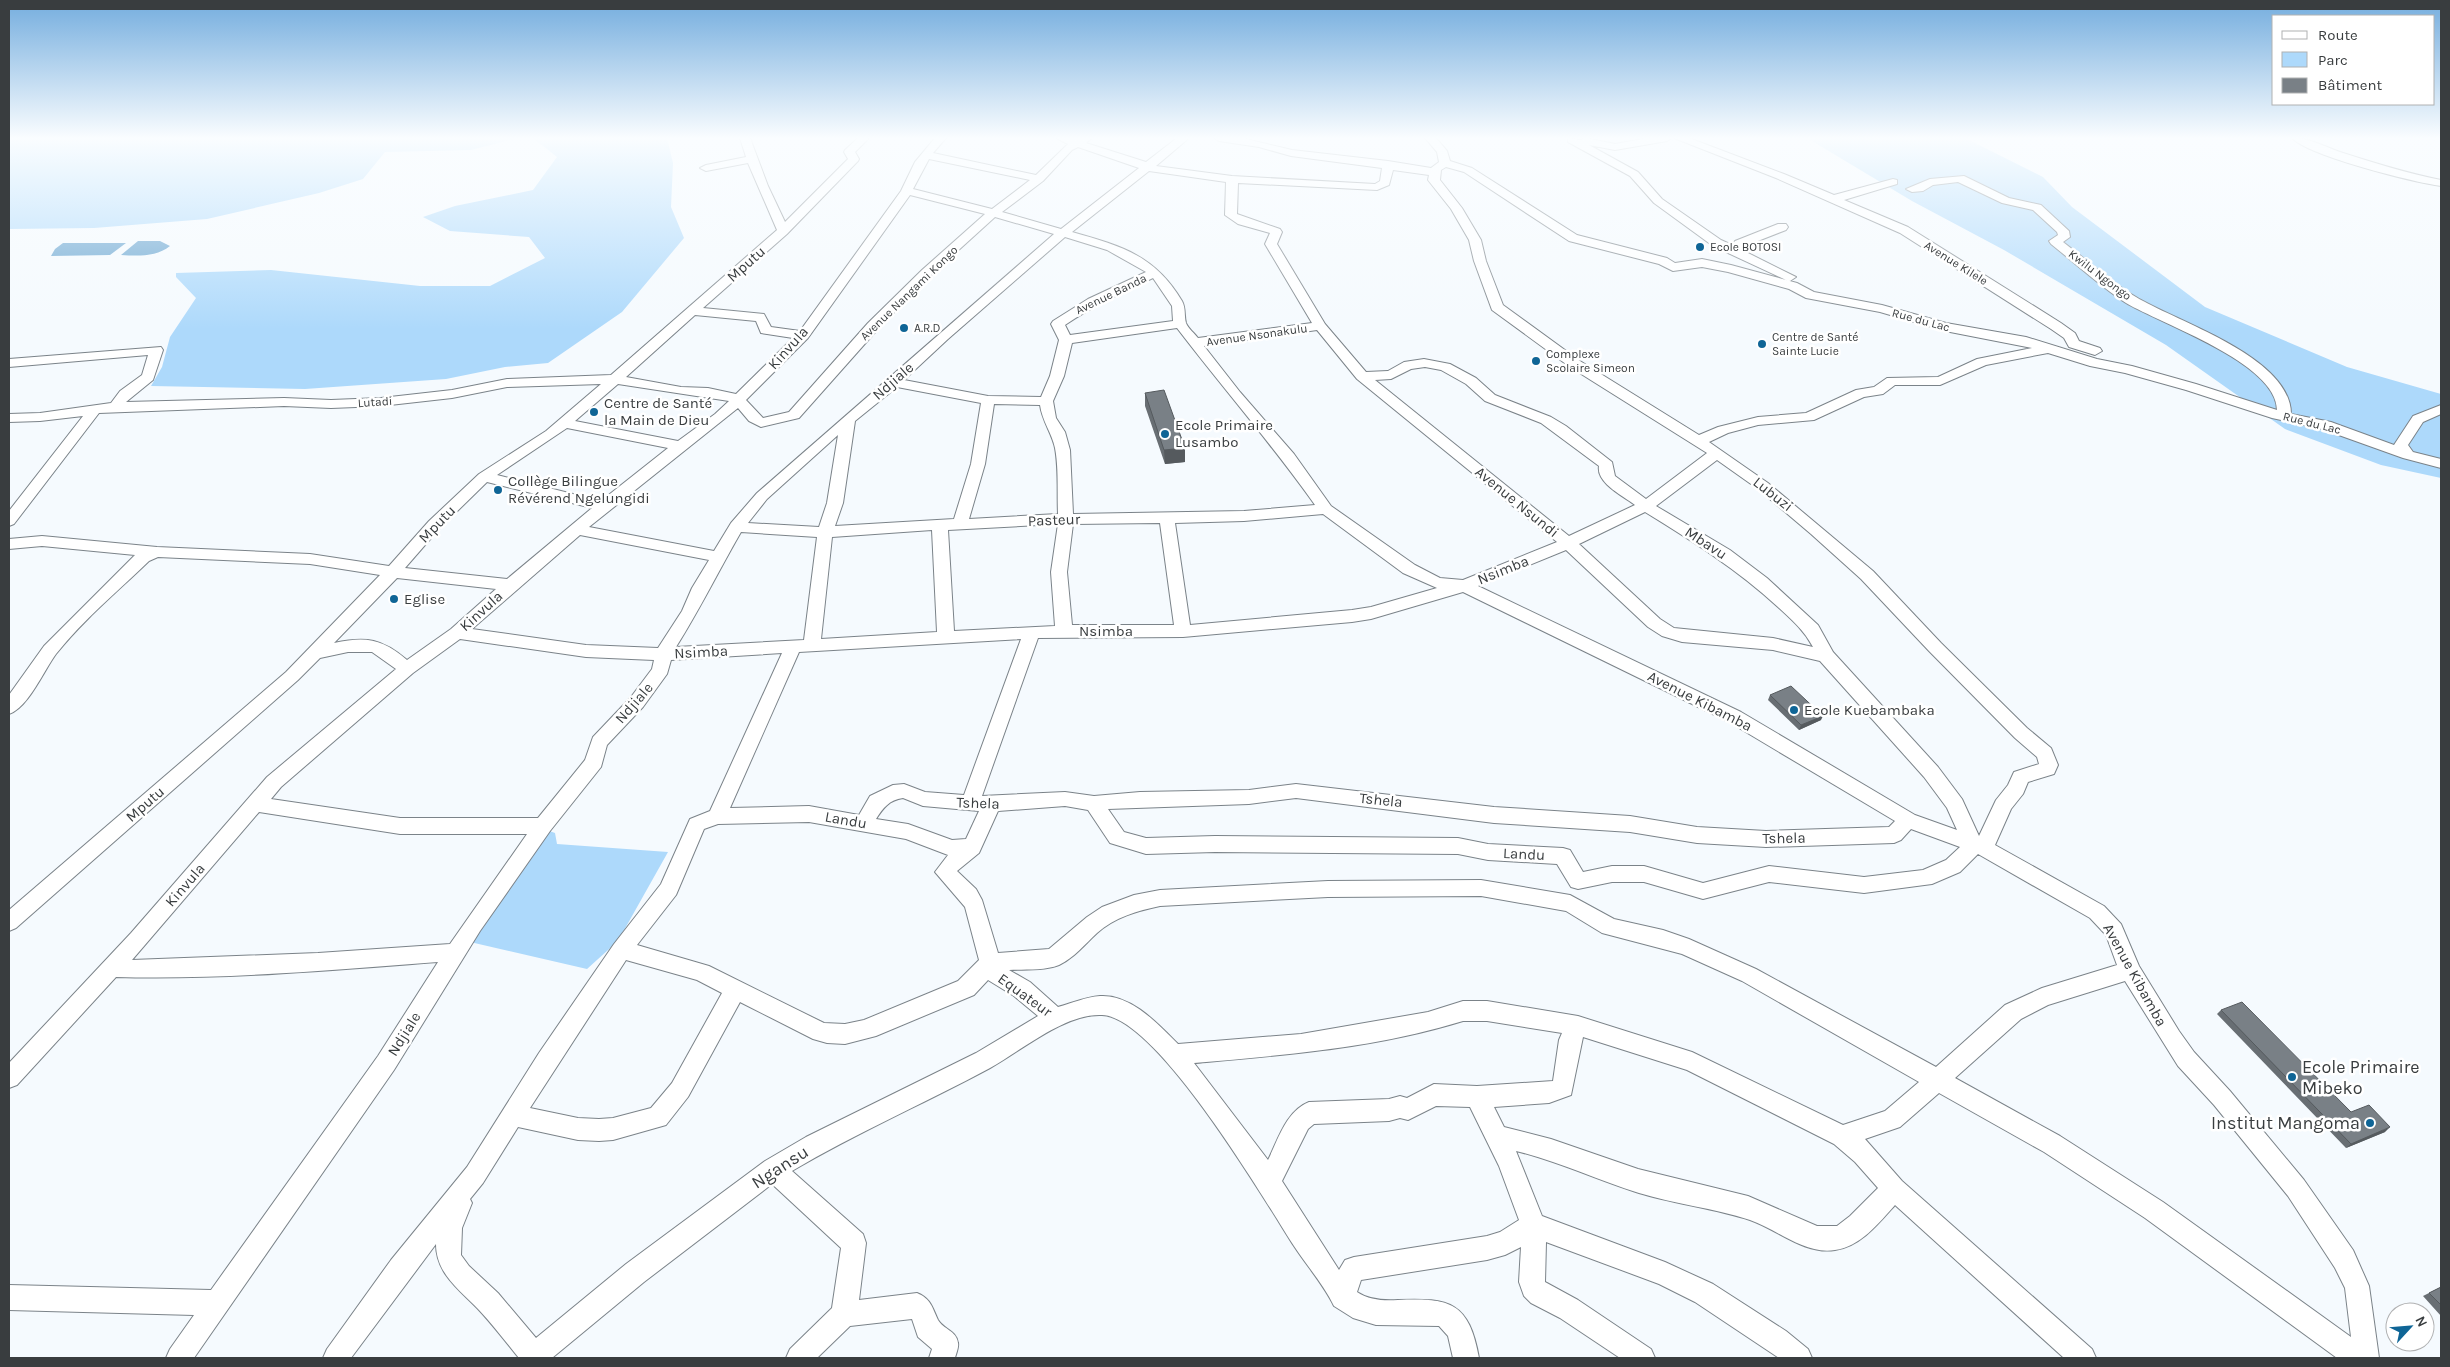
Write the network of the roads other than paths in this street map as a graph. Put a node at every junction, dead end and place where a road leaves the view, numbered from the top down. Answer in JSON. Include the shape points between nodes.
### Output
{"nodes":[{"id":1,"x":770,"y":202,"type":"edge"},
{"id":2,"x":812,"y":202,"type":"edge"},
{"id":3,"x":899,"y":202,"type":"edge"},
{"id":4,"x":950,"y":202,"type":"edge"},
{"id":5,"x":1009,"y":202,"type":"edge"},
{"id":6,"x":1103,"y":202,"type":"edge"},
{"id":7,"x":1231,"y":202,"type":"edge"},
{"id":8,"x":1450,"y":202,"type":"edge"},
{"id":9,"x":1517,"y":202,"type":"edge"},
{"id":10,"x":1659,"y":202,"type":"edge"},
{"id":11,"x":1839,"y":202,"type":"edge"},
{"id":12,"x":2010,"y":202,"type":"edge"},
{"id":13,"x":994,"y":213,"type":"junction"},
{"id":14,"x":1782,"y":227,"type":"dead end"},
{"id":15,"x":783,"y":231,"type":"junction"},
{"id":16,"x":1063,"y":233,"type":"junction"},
{"id":17,"x":1728,"y":248,"type":"junction"},
{"id":18,"x":1702,"y":264,"type":"junction"},
{"id":19,"x":1155,"y":273,"type":"junction"},
{"id":20,"x":1793,"y":286,"type":"junction"},
{"id":21,"x":694,"y":311,"type":"junction"},
{"id":22,"x":1180,"y":324,"type":"junction"},
{"id":23,"x":1320,"y":326,"type":"junction"},
{"id":24,"x":803,"y":335,"type":"junction"},
{"id":25,"x":1066,"y":340,"type":"junction"},
{"id":26,"x":1194,"y":343,"type":"junction"},
{"id":27,"x":2050,"y":348,"type":"junction"},
{"id":28,"x":9,"y":363,"type":"edge"},
{"id":29,"x":2127,"y":370,"type":"junction"},
{"id":30,"x":1362,"y":376,"type":"junction"},
{"id":31,"x":615,"y":379,"type":"junction"},
{"id":32,"x":894,"y":382,"type":"junction"},
{"id":33,"x":738,"y":398,"type":"junction"},
{"id":34,"x":988,"y":400,"type":"junction"},
{"id":35,"x":1046,"y":401,"type":"junction"},
{"id":36,"x":115,"y":407,"type":"junction"},
{"id":37,"x":96,"y":408,"type":"junction"},
{"id":38,"x":2441,"y":409,"type":"edge"},
{"id":39,"x":2284,"y":416,"type":"junction"},
{"id":40,"x":9,"y":418,"type":"edge"},
{"id":41,"x":848,"y":419,"type":"junction"},
{"id":42,"x":563,"y":423,"type":"junction"},
{"id":43,"x":1698,"y":441,"type":"junction"},
{"id":44,"x":680,"y":446,"type":"junction"},
{"id":45,"x":1717,"y":453,"type":"junction"},
{"id":46,"x":2408,"y":455,"type":"junction"},
{"id":47,"x":2441,"y":464,"type":"edge"},
{"id":48,"x":484,"y":477,"type":"junction"},
{"id":49,"x":604,"y":506,"type":"junction"},
{"id":50,"x":1646,"y":506,"type":"junction"},
{"id":51,"x":1326,"y":509,"type":"junction"},
{"id":52,"x":1167,"y":518,"type":"junction"},
{"id":53,"x":1066,"y":519,"type":"junction"},
{"id":54,"x":9,"y":521,"type":"edge"},
{"id":55,"x":960,"y":524,"type":"junction"},
{"id":56,"x":940,"y":525,"type":"junction"},
{"id":57,"x":736,"y":527,"type":"junction"},
{"id":58,"x":576,"y":529,"type":"junction"},
{"id":59,"x":825,"y":532,"type":"junction"},
{"id":60,"x":9,"y":544,"type":"edge"},
{"id":61,"x":1568,"y":544,"type":"junction"},
{"id":62,"x":157,"y":552,"type":"junction"},
{"id":63,"x":720,"y":557,"type":"junction"},
{"id":64,"x":393,"y":572,"type":"junction"},
{"id":65,"x":510,"y":585,"type":"junction"},
{"id":66,"x":1464,"y":586,"type":"junction"},
{"id":67,"x":1064,"y":630,"type":"junction"},
{"id":68,"x":1183,"y":631,"type":"junction"},
{"id":69,"x":1032,"y":632,"type":"junction"},
{"id":70,"x":457,"y":633,"type":"junction"},
{"id":71,"x":946,"y":639,"type":"junction"},
{"id":72,"x":802,"y":646,"type":"junction"},
{"id":73,"x":314,"y":653,"type":"junction"},
{"id":74,"x":663,"y":654,"type":"junction"},
{"id":75,"x":1826,"y":656,"type":"junction"},
{"id":76,"x":407,"y":669,"type":"junction"},
{"id":77,"x":9,"y":707,"type":"edge"},
{"id":78,"x":970,"y":803,"type":"junction"},
{"id":79,"x":1094,"y":803,"type":"junction"},
{"id":80,"x":255,"y":804,"type":"junction"},
{"id":81,"x":991,"y":804,"type":"junction"},
{"id":82,"x":717,"y":816,"type":"junction"},
{"id":83,"x":1908,"y":820,"type":"junction"},
{"id":84,"x":864,"y":823,"type":"junction"},
{"id":85,"x":543,"y":826,"type":"junction"},
{"id":86,"x":972,"y":847,"type":"junction"},
{"id":87,"x":1979,"y":847,"type":"junction"},
{"id":88,"x":9,"y":922,"type":"edge"},
{"id":89,"x":621,"y":950,"type":"junction"},
{"id":90,"x":456,"y":952,"type":"junction"},
{"id":91,"x":990,"y":963,"type":"junction"},
{"id":92,"x":110,"y":968,"type":"junction"},
{"id":93,"x":2130,"y":970,"type":"junction"},
{"id":94,"x":736,"y":988,"type":"junction"},
{"id":95,"x":1055,"y":1017,"type":"junction"},
{"id":96,"x":1578,"y":1026,"type":"junction"},
{"id":97,"x":1176,"y":1054,"type":"junction"},
{"id":98,"x":9,"y":1078,"type":"edge"},
{"id":99,"x":1938,"y":1080,"type":"junction"},
{"id":100,"x":1476,"y":1098,"type":"junction"},
{"id":101,"x":513,"y":1115,"type":"junction"},
{"id":102,"x":1498,"y":1136,"type":"junction"},
{"id":103,"x":1842,"y":1136,"type":"junction"},
{"id":104,"x":773,"y":1169,"type":"junction"},
{"id":105,"x":475,"y":1175,"type":"junction"},
{"id":106,"x":1269,"y":1182,"type":"junction"},
{"id":107,"x":1894,"y":1189,"type":"junction"},
{"id":108,"x":1532,"y":1225,"type":"junction"},
{"id":109,"x":1343,"y":1297,"type":"junction"},
{"id":110,"x":9,"y":1298,"type":"edge"},
{"id":111,"x":217,"y":1303,"type":"junction"},
{"id":112,"x":844,"y":1314,"type":"junction"},
{"id":113,"x":533,"y":1357,"type":"edge"},
{"id":114,"x":179,"y":1358,"type":"edge"},
{"id":115,"x":336,"y":1358,"type":"edge"},
{"id":116,"x":799,"y":1358,"type":"edge"},
{"id":117,"x":942,"y":1358,"type":"edge"},
{"id":118,"x":1466,"y":1358,"type":"edge"},
{"id":119,"x":1642,"y":1358,"type":"edge"},
{"id":120,"x":1799,"y":1358,"type":"edge"},
{"id":121,"x":2083,"y":1358,"type":"edge"},
{"id":122,"x":2358,"y":1358,"type":"edge"},
{"id":123,"x":2366,"y":1358,"type":"edge"}],
"edges":[{"from":1,"to":15,"type":"street"},
{"from":2,"to":15,"type":"street","name":"Mputu"},
{"from":3,"to":24,"type":"street","name":"Kinvula"},
{"from":4,"to":13,"type":"street","name":"Avenue Kibamba"},
{"from":5,"to":13,"type":"street","name":"Avenue Nangami Kongo"},
{"from":6,"to":16,"type":"street","name":"Ndjiale"},
{"from":7,"to":23,"type":"street","name":"Avenue Nsundi","via":[[1231,216],[1276,232],[1271,244]]},
{"from":8,"to":43,"type":"street","name":"Lubuzi","via":[[1475,240],[1497,307],[1550,348]]},
{"from":9,"to":18,"type":"street","name":"Rue du Lac","via":[[1573,238],[1663,261],[1673,267]]},
{"from":10,"to":17,"type":"street"},
{"from":11,"to":29,"type":"street","name":"Avenue Kilele","via":[[1904,230],[2056,326],[2070,336],[2074,344],[2123,362]]},
{"from":12,"to":39,"type":"street","name":"Kwilu Ngongo","via":[[2037,207],[2063,231],[2064,236],[2055,241],[2131,300],[2255,364],[2281,396]]},
{"from":13,"to":16,"type":"street","name":"Avenue Kibamba"},
{"from":13,"to":33,"type":"street","name":"Avenue Nangami Kongo","via":[[872,326],[794,415],[759,422]]},
{"from":14,"to":17,"type":"street","via":[[1739,244],[1738,248]]},
{"from":15,"to":21,"type":"street","name":"Mputu"},
{"from":16,"to":19,"type":"street","name":"Avenue Kibamba","via":[[1124,253]]},
{"from":16,"to":32,"type":"street","name":"Ndjiale"},
{"from":17,"to":18,"type":"street","via":[[1703,257]]},
{"from":17,"to":20,"type":"street","via":[[1794,278]]},
{"from":18,"to":20,"type":"street","name":"Rue du Lac","via":[[1731,268]]},
{"from":19,"to":22,"type":"street","name":"Avenue Kibamba","via":[[1178,306]]},
{"from":19,"to":25,"type":"street","name":"Avenue Banda","via":[[1093,301],[1058,324]]},
{"from":20,"to":27,"type":"street","name":"Rue du Lac","via":[[1810,295],[1882,309],[1945,328],[1999,335]]},
{"from":21,"to":24,"type":"street","via":[[758,317],[766,330]]},
{"from":21,"to":31,"type":"street","name":"Mputu"},
{"from":22,"to":25,"type":"street"},
{"from":22,"to":26,"type":"street","name":"Avenue Kibamba"},
{"from":23,"to":26,"type":"street","name":"Avenue Nsonakulu"},
{"from":23,"to":30,"type":"street","name":"Avenue Nsundi"},
{"from":24,"to":33,"type":"street","name":"Kinvula"},
{"from":25,"to":35,"type":"street","via":[[1057,376]]},
{"from":26,"to":51,"type":"street","name":"Avenue Kibamba","via":[[1289,457]]},
{"from":27,"to":29,"type":"street","name":"Rue du Lac"},
{"from":27,"to":43,"type":"street","via":[[1982,362],[1940,380],[1892,381],[1878,391],[1861,393],[1809,417],[1758,421],[1723,430]]},
{"from":28,"to":36,"type":"street","via":[[156,350],[148,377],[125,394]]},
{"from":29,"to":39,"type":"street","name":"Rue du Lac"},
{"from":30,"to":50,"type":"street","name":"Mbavu","via":[[1391,375],[1409,365],[1445,367],[1471,380],[1490,398],[1546,420],[1560,429],[1604,461],[1609,478]]},
{"from":30,"to":61,"type":"street","name":"Avenue Nsundi"},
{"from":31,"to":33,"type":"street","name":"Lutadi","via":[[681,392],[708,392]]},
{"from":31,"to":36,"type":"street","name":"Lutadi","via":[[514,382],[424,398],[331,404],[284,402]]},
{"from":31,"to":42,"type":"street","name":"Mputu"},
{"from":32,"to":34,"type":"street"},
{"from":32,"to":41,"type":"street","name":"Ndjiale"},
{"from":33,"to":44,"type":"street","name":"Kinvula","via":[[720,417]]},
{"from":34,"to":35,"type":"street"},
{"from":34,"to":55,"type":"street","via":[[978,464]]},
{"from":35,"to":53,"type":"street","via":[[1049,418],[1058,432],[1063,450]]},
{"from":36,"to":37,"type":"street","name":"Lutadi"},
{"from":37,"to":40,"type":"street","name":"Lutadi","via":[[40,417]]},
{"from":37,"to":54,"type":"street"},
{"from":38,"to":46,"type":"street","via":[[2416,419],[2401,445]]},
{"from":39,"to":46,"type":"street","name":"Rue du Lac","via":[[2337,428]]},
{"from":41,"to":57,"type":"street","name":"Ndjiale","via":[[762,496]]},
{"from":41,"to":59,"type":"street","via":[[836,503]]},
{"from":42,"to":44,"type":"street"},
{"from":42,"to":48,"type":"street","name":"Mputu"},
{"from":43,"to":45,"type":"street","name":"Lubuzi"},
{"from":44,"to":49,"type":"street","name":"Kinvula"},
{"from":45,"to":50,"type":"street","name":"Nsimba"},
{"from":45,"to":87,"type":"street","name":"Lubuzi","via":[[1764,486],[1868,575],[1935,647],[2045,753],[2047,769],[2022,777]]},
{"from":46,"to":47,"type":"street","name":"Rue du Lac"},
{"from":48,"to":49,"type":"street"},
{"from":48,"to":64,"type":"street","name":"Mputu","via":[[434,525]]},
{"from":49,"to":58,"type":"street","name":"Kinvula"},
{"from":50,"to":61,"type":"street","name":"Nsimba"},
{"from":50,"to":75,"type":"street","name":"Mbavu","via":[[1724,554],[1761,582],[1812,629]]},
{"from":51,"to":52,"type":"street","name":"Pasteur"},
{"from":51,"to":66,"type":"street","name":"Avenue Kibamba","via":[[1410,569],[1437,583]]},
{"from":52,"to":53,"type":"street","name":"Pasteur"},
{"from":52,"to":68,"type":"street"},
{"from":53,"to":55,"type":"street","name":"Pasteur"},
{"from":53,"to":67,"type":"street","via":[[1059,572]]},
{"from":55,"to":56,"type":"street","name":"Pasteur"},
{"from":56,"to":59,"type":"street","name":"Pasteur"},
{"from":56,"to":71,"type":"street"},
{"from":57,"to":59,"type":"street","name":"Pasteur"},
{"from":57,"to":63,"type":"street","name":"Ndjiale"},
{"from":58,"to":63,"type":"street"},
{"from":58,"to":65,"type":"street","name":"Kinvula"},
{"from":59,"to":72,"type":"street"},
{"from":60,"to":62,"type":"street","via":[[42,541]]},
{"from":61,"to":66,"type":"street","name":"Nsimba"},
{"from":61,"to":75,"type":"street","name":"Avenue Nsundi","via":[[1642,613],[1668,632],[1773,644]]},
{"from":62,"to":64,"type":"street","via":[[310,559]]},
{"from":62,"to":77,"type":"street","via":[[144,557],[50,650]]},
{"from":63,"to":74,"type":"street","name":"Ndjiale"},
{"from":64,"to":65,"type":"street"},
{"from":64,"to":73,"type":"street","name":"Mputu"},
{"from":65,"to":70,"type":"street","name":"Kinvula"},
{"from":66,"to":68,"type":"street","name":"Nsimba","via":[[1371,613]]},
{"from":66,"to":83,"type":"street","name":"Avenue Kibamba","via":[[1735,717]]},
{"from":67,"to":68,"type":"street","name":"Nsimba"},
{"from":67,"to":69,"type":"street","name":"Nsimba"},
{"from":69,"to":71,"type":"street","name":"Nsimba"},
{"from":69,"to":78,"type":"street"},
{"from":70,"to":74,"type":"street","name":"Nsimba","via":[[586,651]]},
{"from":70,"to":76,"type":"street","name":"Kinvula"},
{"from":71,"to":72,"type":"street","name":"Nsimba"},
{"from":72,"to":74,"type":"street","name":"Nsimba"},
{"from":72,"to":82,"type":"street"},
{"from":73,"to":76,"type":"street","via":[[350,647],[380,648]]},
{"from":73,"to":88,"type":"street","name":"Mputu"},
{"from":74,"to":85,"type":"street","name":"Ndjiale","via":[[661,670],[637,702],[599,742],[594,762]]},
{"from":75,"to":87,"type":"street","name":"Mbavu","via":[[1931,772],[1955,804]]},
{"from":76,"to":80,"type":"street","name":"Kinvula","via":[[274,782]]},
{"from":78,"to":81,"type":"street","name":"Tshela"},
{"from":78,"to":84,"type":"street","name":"Tshela","via":[[923,799],[904,790],[893,792],[877,801]]},
{"from":79,"to":81,"type":"street","name":"Tshela","via":[[1065,800]]},
{"from":79,"to":83,"type":"street","name":"Tshela","via":[[1158,798],[1248,797],[1296,791],[1494,815],[1630,824],[1697,835],[1766,839],[1894,835]]},
{"from":79,"to":87,"type":"street","name":"Landu","via":[[1117,838],[1146,846],[1458,846],[1488,852],[1563,856],[1578,881],[1612,874],[1644,874],[1702,891],[1770,874],[1864,885],[1925,878],[1953,866]]},
{"from":80,"to":85,"type":"street","via":[[400,826]]},
{"from":80,"to":92,"type":"street","name":"Kinvula"},
{"from":81,"to":86,"type":"street"},
{"from":82,"to":84,"type":"street","name":"Landu","via":[[809,814]]},
{"from":82,"to":89,"type":"street","via":[[697,824],[673,882]]},
{"from":83,"to":87,"type":"street","name":"Avenue Kibamba"},
{"from":84,"to":86,"type":"street","name":"Landu","via":[[908,832],[951,848]]},
{"from":85,"to":90,"type":"street","name":"Ndjiale"},
{"from":86,"to":91,"type":"street","name":"Equateur","via":[[964,856],[952,861],[945,872],[969,895],[975,906]]},
{"from":87,"to":93,"type":"street","name":"Avenue Kibamba","via":[[2098,912],[2114,930]]},
{"from":89,"to":94,"type":"street","via":[[702,972]]},
{"from":89,"to":101,"type":"street"},
{"from":90,"to":92,"type":"street","via":[[146,970]]},
{"from":90,"to":111,"type":"street","name":"Ndjiale","via":[[386,1063]]},
{"from":91,"to":94,"type":"street","via":[[966,988],[852,1034],[821,1032]]},
{"from":91,"to":95,"type":"street","name":"Equateur","via":[[996,974],[1022,989]]},
{"from":91,"to":99,"type":"street","via":[[1052,958],[1112,912],[1132,903],[1160,898],[1328,890],[1481,888],[1570,903],[1609,927],[1663,939],[1697,951],[1749,975]]},
{"from":92,"to":98,"type":"street","name":"Kinvula"},
{"from":93,"to":99,"type":"street","via":[[2066,988],[2013,1012]]},
{"from":93,"to":123,"type":"street","name":"Avenue Kibamba","via":[[2186,1059],[2296,1188],[2344,1258],[2357,1286]]},
{"from":94,"to":101,"type":"street","via":[[680,1090],[658,1117],[599,1130],[578,1129]]},
{"from":95,"to":97,"type":"street","name":"Equateur","via":[[1103,1004],[1120,1009],[1143,1022]]},
{"from":95,"to":104,"type":"street","name":"Ngansu","via":[[984,1060],[814,1145]]},
{"from":96,"to":97,"type":"street","via":[[1463,1010],[1428,1022],[1300,1044]]},
{"from":96,"to":100,"type":"street","via":[[1570,1040],[1563,1088],[1549,1093]]},
{"from":96,"to":103,"type":"street","via":[[1692,1062]]},
{"from":97,"to":106,"type":"street","name":"Equateur"},
{"from":99,"to":103,"type":"street","via":[[1892,1118]]},
{"from":99,"to":122,"type":"street","via":[[2052,1144],[2154,1210]]},
{"from":100,"to":102,"type":"street"},
{"from":100,"to":106,"type":"street","via":[[1434,1095],[1408,1109],[1309,1113],[1300,1121]]},
{"from":101,"to":105,"type":"street"},
{"from":102,"to":107,"type":"street","via":[[1544,1146],[1582,1163],[1640,1182],[1763,1213],[1810,1236],[1844,1236]]},
{"from":102,"to":108,"type":"street"},
{"from":103,"to":107,"type":"street","via":[[1870,1158]]},
{"from":104,"to":112,"type":"street","via":[[854,1243]]},
{"from":104,"to":113,"type":"street","name":"Ngansu","via":[[635,1273]]},
{"from":105,"to":113,"type":"street","via":[[453,1216],[449,1255],[454,1266]]},
{"from":105,"to":115,"type":"street","via":[[400,1269]]},
{"from":106,"to":109,"type":"street","name":"Equateur","via":[[1305,1243]]},
{"from":107,"to":121,"type":"street"},
{"from":108,"to":109,"type":"street","via":[[1505,1243],[1488,1248],[1354,1269]]},
{"from":108,"to":119,"type":"street","via":[[1534,1259],[1531,1280],[1537,1292]]},
{"from":108,"to":120,"type":"street","via":[[1666,1274],[1704,1293]]},
{"from":109,"to":118,"type":"street","via":[[1364,1311],[1444,1315],[1456,1326]]},
{"from":110,"to":111,"type":"street"},
{"from":111,"to":114,"type":"street","name":"Ndjiale"},
{"from":112,"to":116,"type":"street"},
{"from":112,"to":117,"type":"street","via":[[917,1306],[924,1314],[928,1328],[946,1344]]}]}
